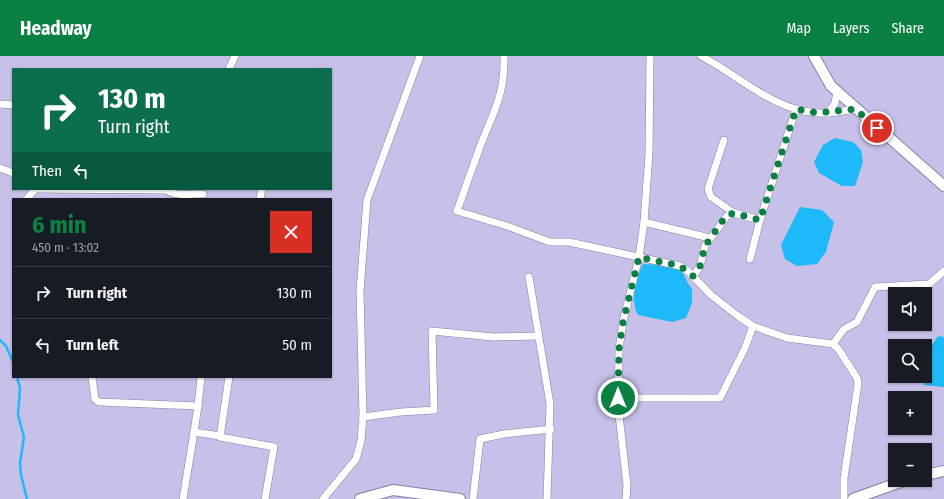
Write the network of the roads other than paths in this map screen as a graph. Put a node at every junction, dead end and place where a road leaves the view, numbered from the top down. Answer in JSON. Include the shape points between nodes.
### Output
{"nodes":[{"id":1,"x":235,"y":56,"type":"edge"},
{"id":2,"x":420,"y":56,"type":"edge"},
{"id":3,"x":504,"y":56,"type":"edge"},
{"id":4,"x":650,"y":56,"type":"edge"},
{"id":5,"x":701,"y":56,"type":"edge"},
{"id":6,"x":814,"y":56,"type":"edge"},
{"id":7,"x":713,"y":59,"type":"edge"},
{"id":8,"x":229,"y":68,"type":"edge"},
{"id":9,"x":836,"y":92,"type":"junction"},
{"id":10,"x":0,"y":104,"type":"edge"},
{"id":11,"x":12,"y":105,"type":"edge"},
{"id":12,"x":796,"y":109,"type":"junction"},
{"id":13,"x":855,"y":109,"type":"junction"},
{"id":14,"x":828,"y":113,"type":"junction"},
{"id":15,"x":724,"y":140,"type":"dead end"},
{"id":16,"x":0,"y":168,"type":"edge"},
{"id":17,"x":12,"y":173,"type":"edge"},
{"id":18,"x":944,"y":186,"type":"edge"},
{"id":19,"x":166,"y":190,"type":"edge"},
{"id":20,"x":203,"y":194,"type":"dead end"},
{"id":21,"x":734,"y":213,"type":"junction"},
{"id":22,"x":760,"y":220,"type":"junction"},
{"id":23,"x":644,"y":222,"type":"junction"},
{"id":24,"x":710,"y":238,"type":"junction"},
{"id":25,"x":639,"y":257,"type":"junction"},
{"id":26,"x":750,"y":258,"type":"dead end"},
{"id":27,"x":944,"y":271,"type":"edge"},
{"id":28,"x":693,"y":276,"type":"junction"},
{"id":29,"x":529,"y":277,"type":"dead end"},
{"id":30,"x":753,"y":326,"type":"junction"},
{"id":31,"x":538,"y":336,"type":"junction"},
{"id":32,"x":833,"y":344,"type":"junction"},
{"id":33,"x":92,"y":378,"type":"edge"},
{"id":34,"x":201,"y":378,"type":"edge"},
{"id":35,"x":229,"y":378,"type":"edge"},
{"id":36,"x":618,"y":398,"type":"junction"},
{"id":37,"x":198,"y":406,"type":"junction"},
{"id":38,"x":363,"y":417,"type":"junction"},
{"id":39,"x":551,"y":429,"type":"junction"},
{"id":40,"x":194,"y":432,"type":"junction"},
{"id":41,"x":220,"y":436,"type":"junction"},
{"id":42,"x":944,"y":471,"type":"edge"},
{"id":43,"x":932,"y":474,"type":"edge"},
{"id":44,"x":888,"y":486,"type":"edge"},
{"id":45,"x":183,"y":499,"type":"edge"},
{"id":46,"x":265,"y":499,"type":"edge"},
{"id":47,"x":323,"y":499,"type":"edge"},
{"id":48,"x":360,"y":499,"type":"edge"},
{"id":49,"x":460,"y":499,"type":"edge"},
{"id":50,"x":472,"y":499,"type":"edge"},
{"id":51,"x":546,"y":499,"type":"edge"},
{"id":52,"x":626,"y":499,"type":"edge"},
{"id":53,"x":844,"y":499,"type":"edge"},
{"id":54,"x":853,"y":499,"type":"edge"}],
"edges":[{"from":1,"to":8,"type":"street"},
{"from":2,"to":38,"type":"street","via":[[366,206],[360,291]]},
{"from":3,"to":25,"type":"street","via":[[502,89],[496,112],[457,211],[550,242],[569,242]]},
{"from":4,"to":23,"type":"street","via":[[649,154]]},
{"from":5,"to":7,"type":"street"},
{"from":6,"to":9,"type":"street"},
{"from":7,"to":12,"type":"street","via":[[764,95]]},
{"from":9,"to":13,"type":"street"},
{"from":9,"to":14,"type":"street","via":[[835,103]]},
{"from":10,"to":11,"type":"street"},
{"from":12,"to":14,"type":"street"},
{"from":12,"to":22,"type":"street"},
{"from":13,"to":14,"type":"street"},
{"from":13,"to":18,"type":"street"},
{"from":15,"to":21,"type":"street","via":[[708,189],[711,197]]},
{"from":16,"to":17,"type":"street"},
{"from":19,"to":20,"type":"street","via":[[179,194]]},
{"from":21,"to":22,"type":"street"},
{"from":21,"to":24,"type":"street","via":[[726,216]]},
{"from":22,"to":26,"type":"street"},
{"from":23,"to":24,"type":"street"},
{"from":23,"to":25,"type":"street"},
{"from":24,"to":28,"type":"street","via":[[705,246],[700,266]]},
{"from":25,"to":28,"type":"street","via":[[680,266]]},
{"from":25,"to":36,"type":"street","via":[[623,322],[619,349]]},
{"from":27,"to":32,"type":"street","via":[[929,284],[876,287],[857,322],[844,329]]},
{"from":28,"to":30,"type":"street","via":[[711,295]]},
{"from":29,"to":31,"type":"street"},
{"from":30,"to":32,"type":"street","via":[[787,338]]},
{"from":30,"to":36,"type":"street","via":[[720,398]]},
{"from":31,"to":38,"type":"street","via":[[493,337],[432,331],[434,410]]},
{"from":31,"to":39,"type":"street","via":[[550,404]]},
{"from":32,"to":53,"type":"street","via":[[843,355],[858,384],[844,478]]},
{"from":33,"to":37,"type":"street","via":[[95,399],[99,402]]},
{"from":34,"to":37,"type":"street"},
{"from":35,"to":41,"type":"street"},
{"from":36,"to":52,"type":"street"},
{"from":37,"to":40,"type":"street"},
{"from":38,"to":47,"type":"street","via":[[356,459]]},
{"from":39,"to":50,"type":"street","via":[[480,439]]},
{"from":39,"to":51,"type":"street"},
{"from":40,"to":41,"type":"street"},
{"from":40,"to":45,"type":"street"},
{"from":41,"to":46,"type":"street","via":[[274,447]]},
{"from":42,"to":43,"type":"street"},
{"from":44,"to":54,"type":"street"},
{"from":48,"to":49,"type":"street","via":[[393,490]]}]}
